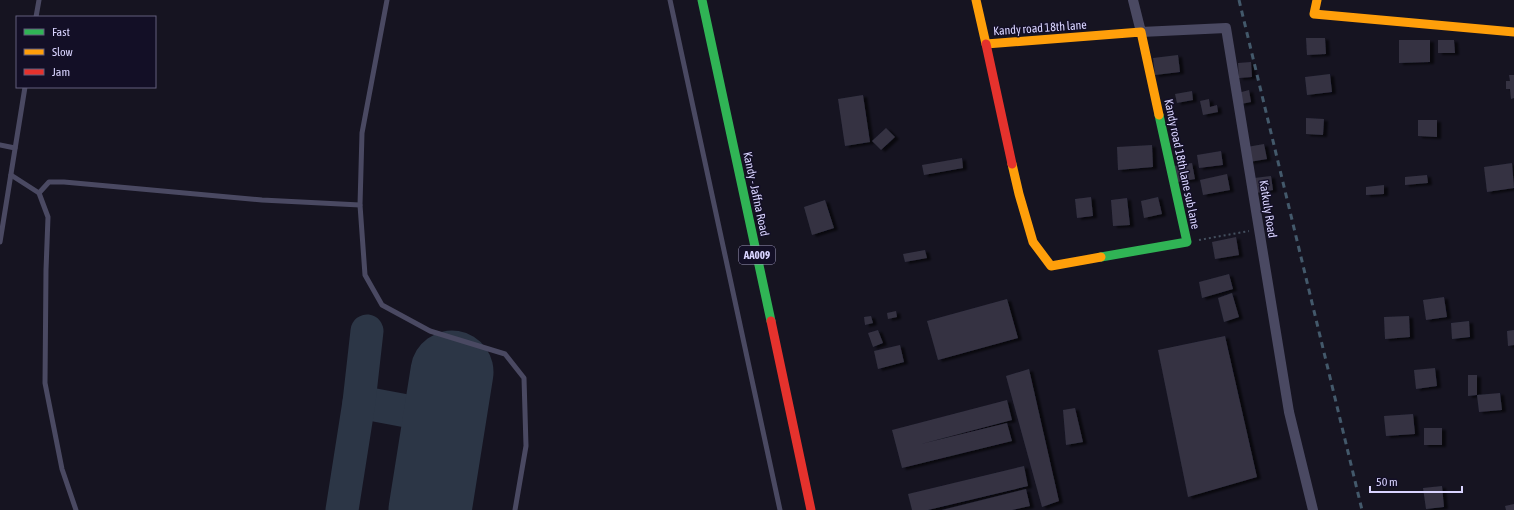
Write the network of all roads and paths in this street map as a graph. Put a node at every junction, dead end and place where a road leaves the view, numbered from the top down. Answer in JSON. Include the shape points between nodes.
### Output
{"nodes":[{"id":1,"x":39,"y":0,"type":"edge"},
{"id":2,"x":387,"y":0,"type":"edge"},
{"id":3,"x":670,"y":0,"type":"edge"},
{"id":4,"x":702,"y":0,"type":"edge"},
{"id":5,"x":976,"y":0,"type":"edge"},
{"id":6,"x":1133,"y":0,"type":"edge"},
{"id":7,"x":1317,"y":0,"type":"edge"},
{"id":8,"x":36,"y":16,"type":"edge"},
{"id":9,"x":1141,"y":32,"type":"junction"},
{"id":10,"x":1514,"y":32,"type":"edge"},
{"id":11,"x":986,"y":44,"type":"junction"},
{"id":12,"x":25,"y":88,"type":"edge"},
{"id":13,"x":0,"y":145,"type":"edge"},
{"id":14,"x":15,"y":148,"type":"junction"},
{"id":15,"x":11,"y":175,"type":"junction"},
{"id":16,"x":39,"y":192,"type":"junction"},
{"id":17,"x":360,"y":205,"type":"junction"},
{"id":18,"x":1258,"y":230,"type":"junction"},
{"id":19,"x":0,"y":242,"type":"edge"},
{"id":20,"x":1187,"y":242,"type":"junction"},
{"id":21,"x":76,"y":510,"type":"edge"},
{"id":22,"x":515,"y":510,"type":"edge"},
{"id":23,"x":780,"y":510,"type":"edge"},
{"id":24,"x":811,"y":510,"type":"edge"},
{"id":25,"x":1313,"y":510,"type":"edge"}],
"edges":[{"from":1,"to":8,"type":"lane"},
{"from":2,"to":17,"type":"lane","via":[[362,133]]},
{"from":3,"to":23,"type":"lane"},
{"from":4,"to":24,"type":"main road","name":"Kandy - Jaffna Road","number":"AA009"},
{"from":5,"to":11,"type":"main road","name":"Kandy road 18th lane"},
{"from":6,"to":9,"type":"street"},
{"from":7,"to":10,"type":"main road","via":[[1314,14]]},
{"from":9,"to":11,"type":"main road","name":"Kandy road 18th lane"},
{"from":9,"to":18,"type":"street","name":"Katkuly Road","via":[[1226,28]]},
{"from":9,"to":20,"type":"main road","name":"Kandy road 18th lane sub lane"},
{"from":11,"to":20,"type":"main road","name":"Kandy road 18th lane sub lane","via":[[1019,194],[1033,242],[1051,266]]},
{"from":12,"to":14,"type":"lane"},
{"from":13,"to":14,"type":"lane"},
{"from":14,"to":15,"type":"lane"},
{"from":15,"to":16,"type":"lane"},
{"from":15,"to":19,"type":"lane"},
{"from":16,"to":17,"type":"lane","via":[[49,182],[262,200]]},
{"from":16,"to":21,"type":"lane","via":[[48,217],[44,383],[62,469]]},
{"from":17,"to":22,"type":"lane","via":[[366,275],[382,305],[430,331],[505,354],[524,378],[526,446]]},
{"from":18,"to":20,"type":"path"},
{"from":18,"to":25,"type":"street","name":"Katkuly Road","via":[[1289,412]]}]}
